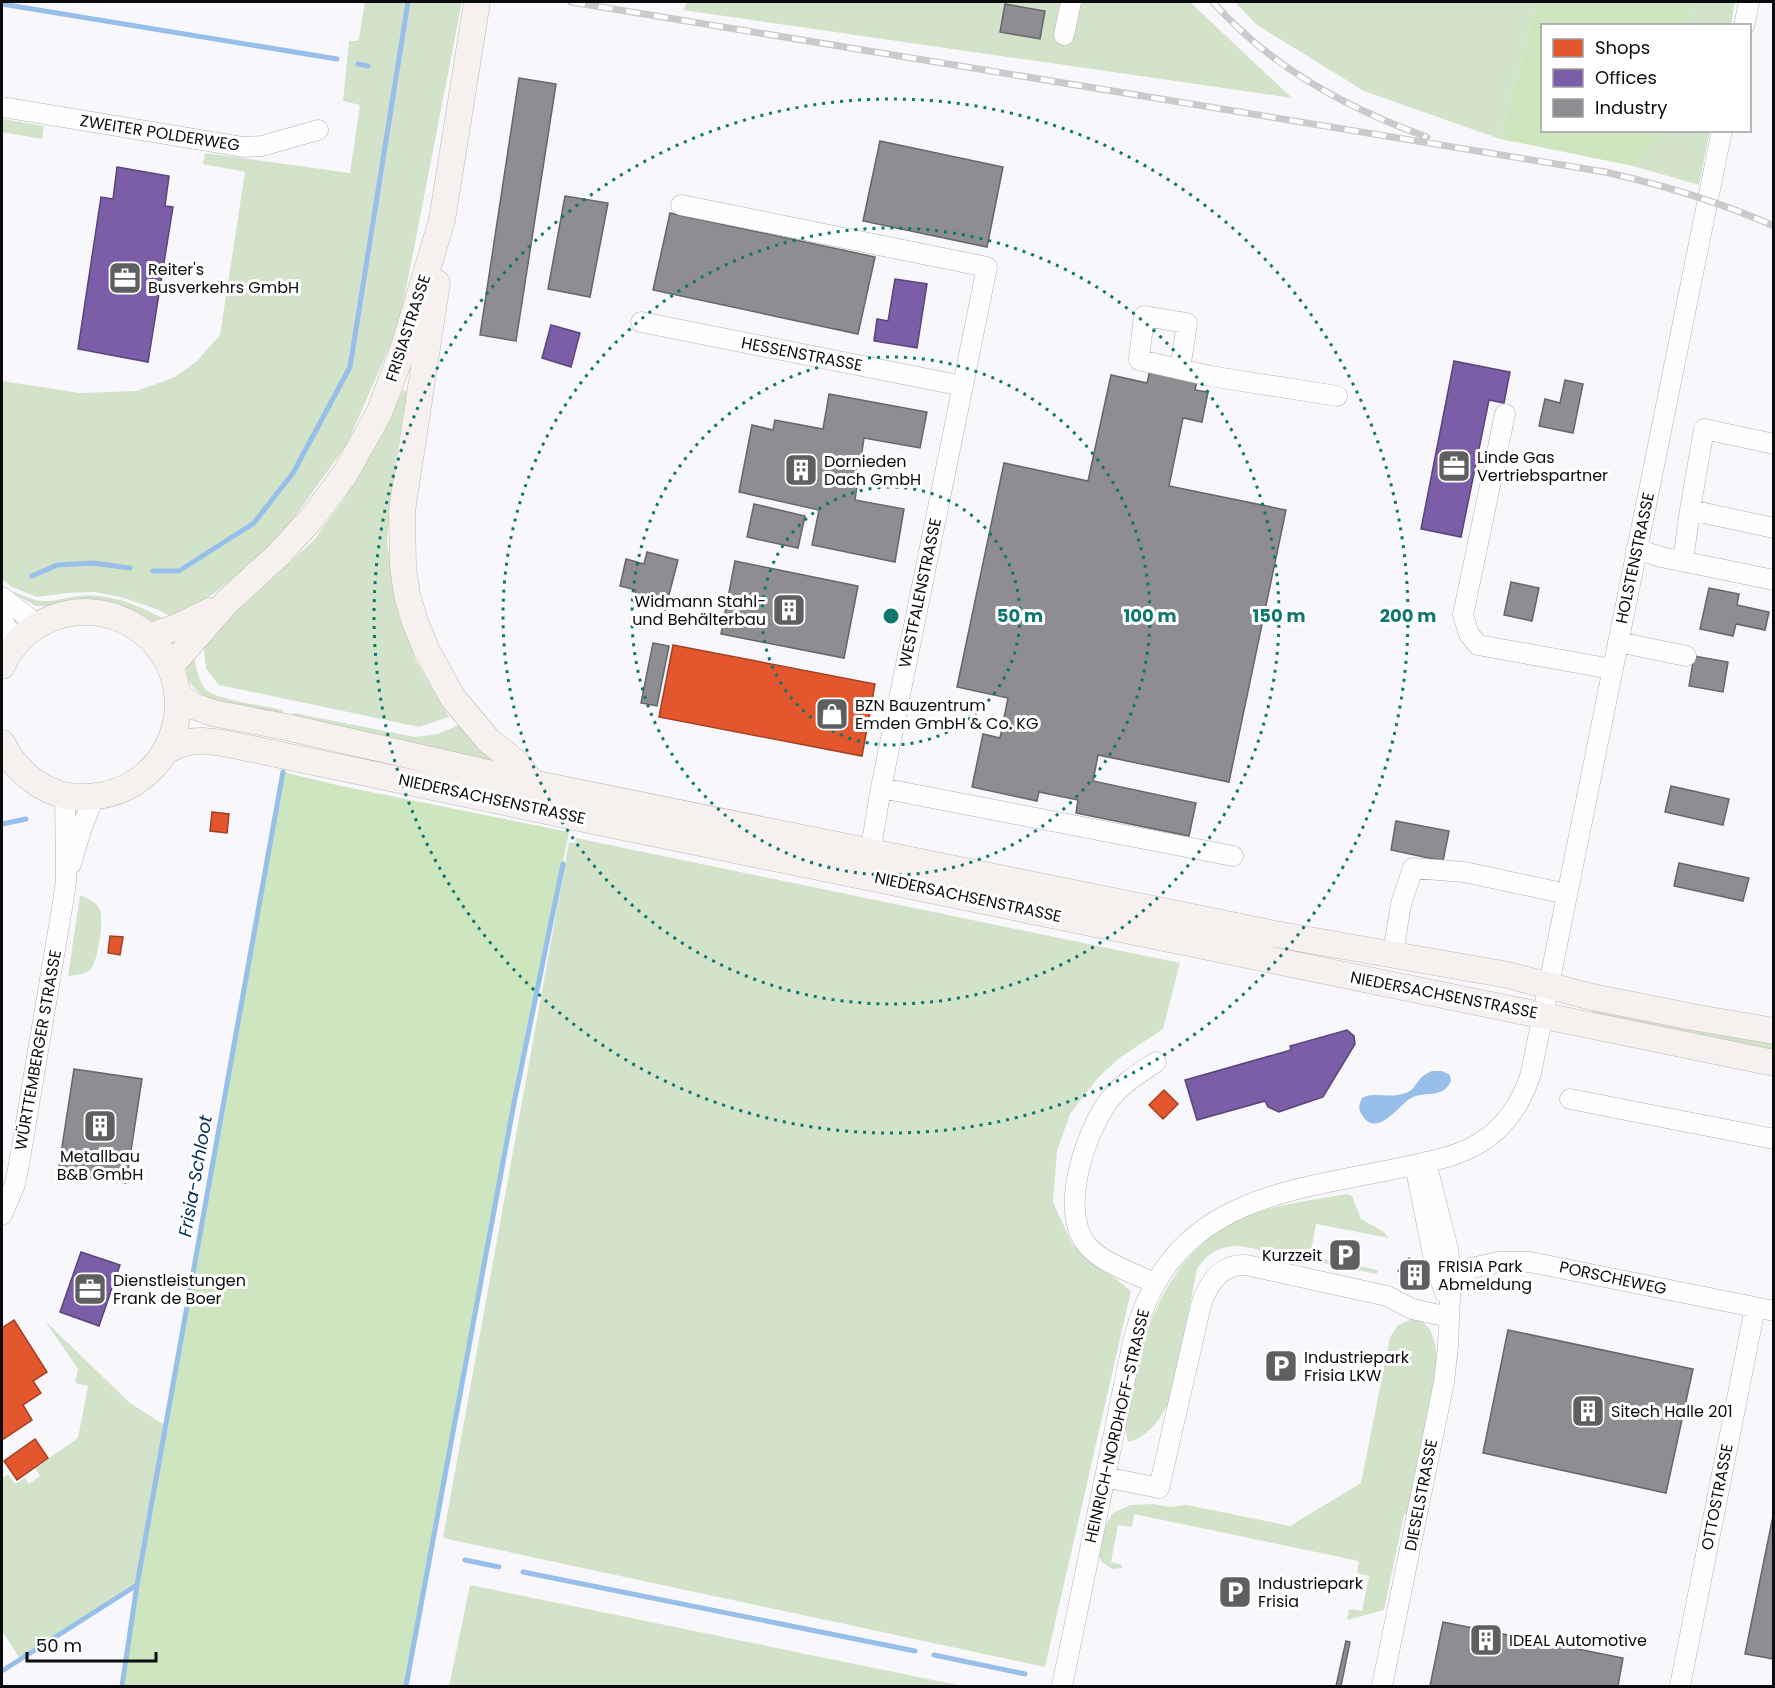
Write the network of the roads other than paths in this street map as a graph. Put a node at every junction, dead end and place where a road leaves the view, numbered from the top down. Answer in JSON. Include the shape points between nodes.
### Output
{"nodes":[{"id":1,"x":1071,"y":2,"type":"edge"},
{"id":2,"x":1749,"y":2,"type":"edge"},
{"id":3,"x":476,"y":9,"type":"edge"},
{"id":4,"x":1744,"y":24,"type":"edge"},
{"id":5,"x":1064,"y":35,"type":"dead end"},
{"id":6,"x":2,"y":107,"type":"edge"},
{"id":7,"x":318,"y":130,"type":"dead end"},
{"id":8,"x":1722,"y":132,"type":"edge"},
{"id":9,"x":681,"y":205,"type":"dead end"},
{"id":10,"x":442,"y":220,"type":"junction"},
{"id":11,"x":641,"y":322,"type":"dead end"},
{"id":12,"x":1179,"y":369,"type":"dead end"},
{"id":13,"x":963,"y":386,"type":"junction"},
{"id":14,"x":1337,"y":396,"type":"dead end"},
{"id":15,"x":1505,"y":414,"type":"dead end"},
{"id":16,"x":1773,"y":444,"type":"edge"},
{"id":17,"x":1690,"y":510,"type":"junction"},
{"id":18,"x":1773,"y":528,"type":"edge"},
{"id":19,"x":1636,"y":549,"type":"junction"},
{"id":20,"x":1683,"y":561,"type":"junction"},
{"id":21,"x":1773,"y":580,"type":"edge"},
{"id":22,"x":2,"y":597,"type":"edge"},
{"id":23,"x":226,"y":603,"type":"junction"},
{"id":24,"x":2,"y":620,"type":"edge"},
{"id":25,"x":38,"y":625,"type":"junction"},
{"id":26,"x":149,"y":637,"type":"junction"},
{"id":27,"x":1618,"y":642,"type":"junction"},
{"id":28,"x":16,"y":643,"type":"junction"},
{"id":29,"x":1686,"y":656,"type":"dead end"},
{"id":30,"x":2,"y":666,"type":"edge"},
{"id":31,"x":170,"y":667,"type":"junction"},
{"id":32,"x":1612,"y":669,"type":"junction"},
{"id":33,"x":177,"y":694,"type":"junction"},
{"id":34,"x":2,"y":743,"type":"edge"},
{"id":35,"x":165,"y":752,"type":"junction"},
{"id":36,"x":12,"y":772,"type":"edge"},
{"id":37,"x":532,"y":783,"type":"junction"},
{"id":38,"x":881,"y":788,"type":"junction"},
{"id":39,"x":65,"y":795,"type":"junction"},
{"id":40,"x":94,"y":797,"type":"junction"},
{"id":41,"x":1233,"y":856,"type":"dead end"},
{"id":42,"x":868,"y":864,"type":"junction"},
{"id":43,"x":66,"y":881,"type":"junction"},
{"id":44,"x":1567,"y":894,"type":"junction"},
{"id":45,"x":1393,"y":953,"type":"junction"},
{"id":46,"x":1548,"y":985,"type":"junction"},
{"id":47,"x":1542,"y":1014,"type":"junction"},
{"id":48,"x":1773,"y":1031,"type":"edge"},
{"id":49,"x":1156,"y":1062,"type":"dead end"},
{"id":50,"x":1773,"y":1063,"type":"edge"},
{"id":51,"x":1570,"y":1099,"type":"dead end"},
{"id":52,"x":1773,"y":1139,"type":"edge"},
{"id":53,"x":1421,"y":1163,"type":"junction"},
{"id":54,"x":2,"y":1215,"type":"edge"},
{"id":55,"x":1451,"y":1273,"type":"junction"},
{"id":56,"x":1155,"y":1283,"type":"junction"},
{"id":57,"x":1449,"y":1310,"type":"junction"},
{"id":58,"x":1764,"y":1310,"type":"edge"},
{"id":59,"x":1105,"y":1477,"type":"junction"},
{"id":60,"x":1062,"y":1686,"type":"edge"},
{"id":61,"x":1382,"y":1686,"type":"edge"},
{"id":62,"x":1680,"y":1686,"type":"edge"}],
"edges":[{"from":1,"to":5,"type":"street"},
{"from":2,"to":4,"type":"street"},
{"from":3,"to":10,"type":"main road","name":"FRISIASTRASSE"},
{"from":6,"to":7,"type":"street","name":"ZWEITER POLDERWEG","via":[[243,147],[262,146]]},
{"from":8,"to":19,"type":"street","name":"HOLSTENSTRASSE"},
{"from":9,"to":13,"type":"street","name":"WESTFALENSTRASSE","via":[[987,267]]},
{"from":10,"to":23,"type":"main road","name":"FRISIASTRASSE","via":[[404,347],[379,413],[345,474],[313,518]]},
{"from":10,"to":37,"type":"main road","via":[[437,286],[402,511],[405,580],[420,634],[453,698],[488,740],[518,763]]},
{"from":11,"to":13,"type":"street","name":"HESSENSTRASSE"},
{"from":12,"to":14,"type":"street"},
{"from":13,"to":38,"type":"street","name":"WESTFALENSTRASSE"},
{"from":15,"to":32,"type":"street","via":[[1463,615],[1469,634],[1478,645]]},
{"from":16,"to":17,"type":"street","via":[[1704,429]]},
{"from":17,"to":18,"type":"street"},
{"from":17,"to":20,"type":"street"},
{"from":19,"to":20,"type":"street"},
{"from":19,"to":27,"type":"street","name":"HOLSTENSTRASSE"},
{"from":20,"to":21,"type":"street"},
{"from":22,"to":25,"type":"street"},
{"from":23,"to":26,"type":"main road","name":"FRISIASTRASSE"},
{"from":23,"to":31,"type":"main road","name":"FRISIASTRASSE"},
{"from":24,"to":28,"type":"street"},
{"from":25,"to":26,"type":"main road","name":"NIEDERSACHSENSTRASSE","via":[[66,614],[102,613],[124,620]]},
{"from":25,"to":28,"type":"main road","name":"NIEDERSACHSENSTRASSE"},
{"from":26,"to":31,"type":"main road","name":"NIEDERSACHSENSTRASSE"},
{"from":27,"to":29,"type":"street"},
{"from":27,"to":32,"type":"street","name":"HOLSTENSTRASSE"},
{"from":28,"to":30,"type":"main road","name":"NIEDERSACHSENSTRASSE"},
{"from":31,"to":33,"type":"main road","name":"NIEDERSACHSENSTRASSE"},
{"from":32,"to":44,"type":"street","name":"HOLSTENSTRASSE"},
{"from":33,"to":35,"type":"main road","name":"NIEDERSACHSENSTRASSE","via":[[175,728]]},
{"from":33,"to":37,"type":"main road","name":"NIEDERSACHSENSTRASSE","via":[[191,705],[213,713]]},
{"from":34,"to":36,"type":"main road","name":"NIEDERSACHSENSTRASSE"},
{"from":35,"to":40,"type":"main road","name":"NIEDERSACHSENSTRASSE","via":[[132,785]]},
{"from":35,"to":42,"type":"main road","name":"NIEDERSACHSENSTRASSE","via":[[184,742],[212,741]]},
{"from":36,"to":39,"type":"main road","name":"NIEDERSACHSENSTRASSE"},
{"from":37,"to":42,"type":"main road","name":"NIEDERSACHSENSTRASSE"},
{"from":38,"to":41,"type":"street"},
{"from":38,"to":42,"type":"street","name":"WESTFALENSTRASSE"},
{"from":39,"to":40,"type":"main road","name":"NIEDERSACHSENSTRASSE"},
{"from":39,"to":43,"type":"street","name":"WÜRTTEMBERGER STRASSE"},
{"from":40,"to":43,"type":"street","name":"WÜRTTEMBERGER STRASSE"},
{"from":42,"to":45,"type":"main road","name":"NIEDERSACHSENSTRASSE"},
{"from":42,"to":47,"type":"main road","name":"NIEDERSACHSENSTRASSE"},
{"from":43,"to":54,"type":"street","name":"WÜRTTEMBERGER STRASSE","via":[[21,1153],[15,1184]]},
{"from":44,"to":45,"type":"street","via":[[1494,877],[1413,868],[1401,904]]},
{"from":44,"to":46,"type":"street","name":"HOLSTENSTRASSE"},
{"from":45,"to":46,"type":"main road","name":"NIEDERSACHSENSTRASSE"},
{"from":46,"to":47,"type":"street","name":"HOLSTENSTRASSE"},
{"from":46,"to":48,"type":"main road","name":"NIEDERSACHSENSTRASSE"},
{"from":47,"to":50,"type":"main road","name":"NIEDERSACHSENSTRASSE"},
{"from":47,"to":53,"type":"street","name":"HEINRICH-NORDHOFF-STRASSE","via":[[1528,1082],[1510,1116],[1482,1142]]},
{"from":49,"to":56,"type":"street","via":[[1123,1084],[1090,1131],[1078,1171],[1076,1204],[1079,1233],[1087,1246]]},
{"from":51,"to":52,"type":"street"},
{"from":53,"to":55,"type":"street","name":"DIESELSTRASSE","via":[[1448,1249]]},
{"from":53,"to":56,"type":"street","name":"HEINRICH-NORDHOFF-STRASSE","via":[[1285,1191],[1252,1202],[1197,1233],[1172,1257]]},
{"from":53,"to":57,"type":"street","name":"DIESELSTRASSE","via":[[1429,1236]]},
{"from":55,"to":57,"type":"street","name":"DIESELSTRASSE"},
{"from":55,"to":58,"type":"street","name":"PORSCHEWEG","via":[[1498,1262],[1530,1262]]},
{"from":56,"to":59,"type":"street","name":"HEINRICH-NORDHOFF-STRASSE","via":[[1135,1333]]},
{"from":57,"to":59,"type":"street","via":[[1412,1309],[1387,1296],[1246,1265],[1226,1269],[1213,1279],[1201,1305],[1159,1488]]},
{"from":57,"to":61,"type":"street","name":"DIESELSTRASSE","via":[[1444,1383]]},
{"from":58,"to":62,"type":"street","name":"OTTOSTRASSE"},
{"from":59,"to":60,"type":"street","name":"HEINRICH-NORDHOFF-STRASSE"}]}
